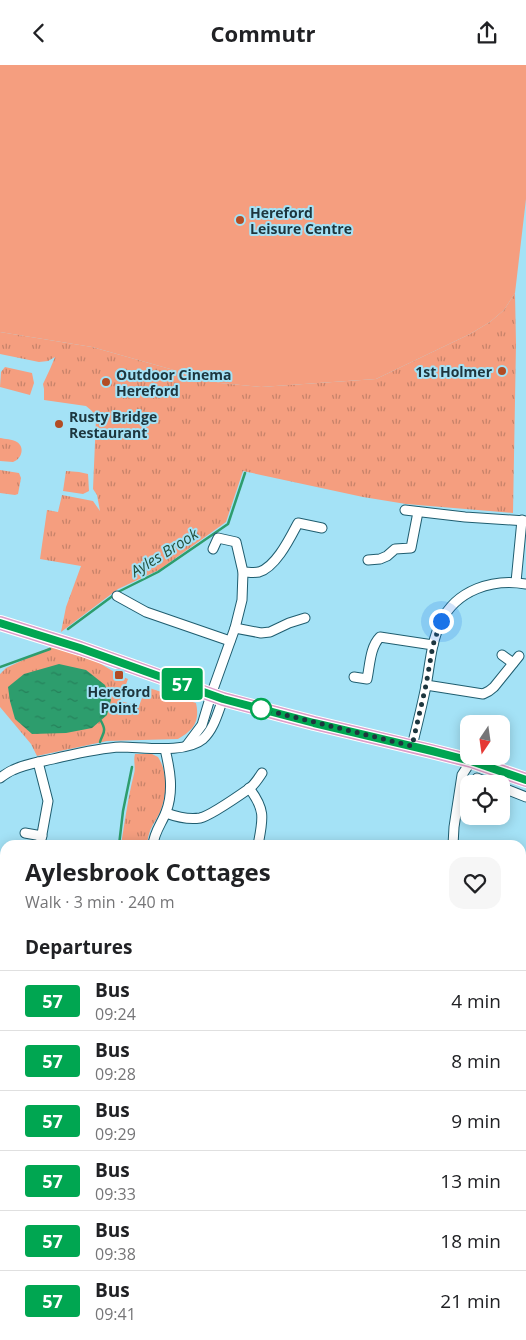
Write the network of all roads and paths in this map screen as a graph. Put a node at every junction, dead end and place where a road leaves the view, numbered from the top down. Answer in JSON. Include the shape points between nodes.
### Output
{"nodes":[{"id":1,"x":405,"y":510,"type":"dead end"},
{"id":2,"x":418,"y":512,"type":"junction"},
{"id":3,"x":524,"y":520,"type":"edge"},
{"id":4,"x":322,"y":527,"type":"dead end"},
{"id":5,"x":213,"y":549,"type":"dead end"},
{"id":6,"x":368,"y":559,"type":"dead end"},
{"id":7,"x":243,"y":572,"type":"junction"},
{"id":8,"x":516,"y":582,"type":"junction"},
{"id":9,"x":526,"y":583,"type":"edge"},
{"id":10,"x":117,"y":596,"type":"dead end"},
{"id":11,"x":305,"y":618,"type":"dead end"},
{"id":12,"x":0,"y":623,"type":"edge"},
{"id":13,"x":235,"y":628,"type":"junction"},
{"id":14,"x":230,"y":641,"type":"junction"},
{"id":15,"x":433,"y":645,"type":"junction"},
{"id":16,"x":502,"y":655,"type":"dead end"},
{"id":17,"x":354,"y":677,"type":"dead end"},
{"id":18,"x":426,"y":685,"type":"junction"},
{"id":19,"x":217,"y":697,"type":"junction"},
{"id":20,"x":187,"y":745,"type":"junction"},
{"id":21,"x":412,"y":746,"type":"junction"},
{"id":22,"x":165,"y":749,"type":"junction"},
{"id":23,"x":460,"y":758,"type":"edge"},
{"id":24,"x":38,"y":762,"type":"junction"},
{"id":25,"x":468,"y":765,"type":"edge"},
{"id":26,"x":483,"y":765,"type":"edge"},
{"id":27,"x":262,"y":773,"type":"dead end"},
{"id":28,"x":0,"y":778,"type":"edge"},
{"id":29,"x":526,"y":780,"type":"edge"},
{"id":30,"x":249,"y":788,"type":"junction"},
{"id":31,"x":510,"y":791,"type":"edge"},
{"id":32,"x":526,"y":797,"type":"edge"},
{"id":33,"x":166,"y":813,"type":"junction"},
{"id":34,"x":25,"y":833,"type":"dead end"},
{"id":35,"x":41,"y":840,"type":"edge"},
{"id":36,"x":154,"y":840,"type":"edge"},
{"id":37,"x":259,"y":840,"type":"edge"},
{"id":38,"x":454,"y":840,"type":"edge"}],
"edges":[{"from":1,"to":2,"type":"street"},
{"from":2,"to":3,"type":"street"},
{"from":2,"to":6,"type":"street","via":[[411,548],[396,549],[380,559]]},
{"from":3,"to":8,"type":"street"},
{"from":4,"to":7,"type":"street","via":[[298,523],[273,562],[259,571]]},
{"from":5,"to":7,"type":"street","via":[[218,538],[236,541]]},
{"from":7,"to":13,"type":"street","via":[[242,600]]},
{"from":8,"to":9,"type":"street"},
{"from":8,"to":15,"type":"street","via":[[492,584],[462,596],[441,621]]},
{"from":10,"to":14,"type":"street","via":[[146,612]]},
{"from":11,"to":13,"type":"street","via":[[270,632]]},
{"from":12,"to":19,"type":"main road"},
{"from":13,"to":14,"type":"street"},
{"from":14,"to":19,"type":"street"},
{"from":15,"to":17,"type":"street","via":[[380,637],[373,648],[367,679]]},
{"from":15,"to":18,"type":"street"},
{"from":16,"to":18,"type":"street","via":[[516,659],[494,687],[483,694]]},
{"from":18,"to":21,"type":"street"},
{"from":19,"to":20,"type":"street"},
{"from":19,"to":20,"type":"street","via":[[214,722],[207,734],[199,742]]},
{"from":19,"to":21,"type":"main road"},
{"from":20,"to":22,"type":"street"},
{"from":21,"to":23,"type":"main road"},
{"from":22,"to":24,"type":"street","via":[[121,747]]},
{"from":22,"to":33,"type":"street","via":[[171,783]]},
{"from":24,"to":28,"type":"street"},
{"from":24,"to":35,"type":"street","via":[[48,801]]},
{"from":25,"to":38,"type":"street","via":[[462,775]]},
{"from":26,"to":29,"type":"main road"},
{"from":27,"to":30,"type":"street"},
{"from":30,"to":33,"type":"street","via":[[201,818],[190,819]]},
{"from":30,"to":37,"type":"street","via":[[262,811]]},
{"from":31,"to":32,"type":"street"},
{"from":33,"to":36,"type":"street"},
{"from":34,"to":35,"type":"street"}]}
